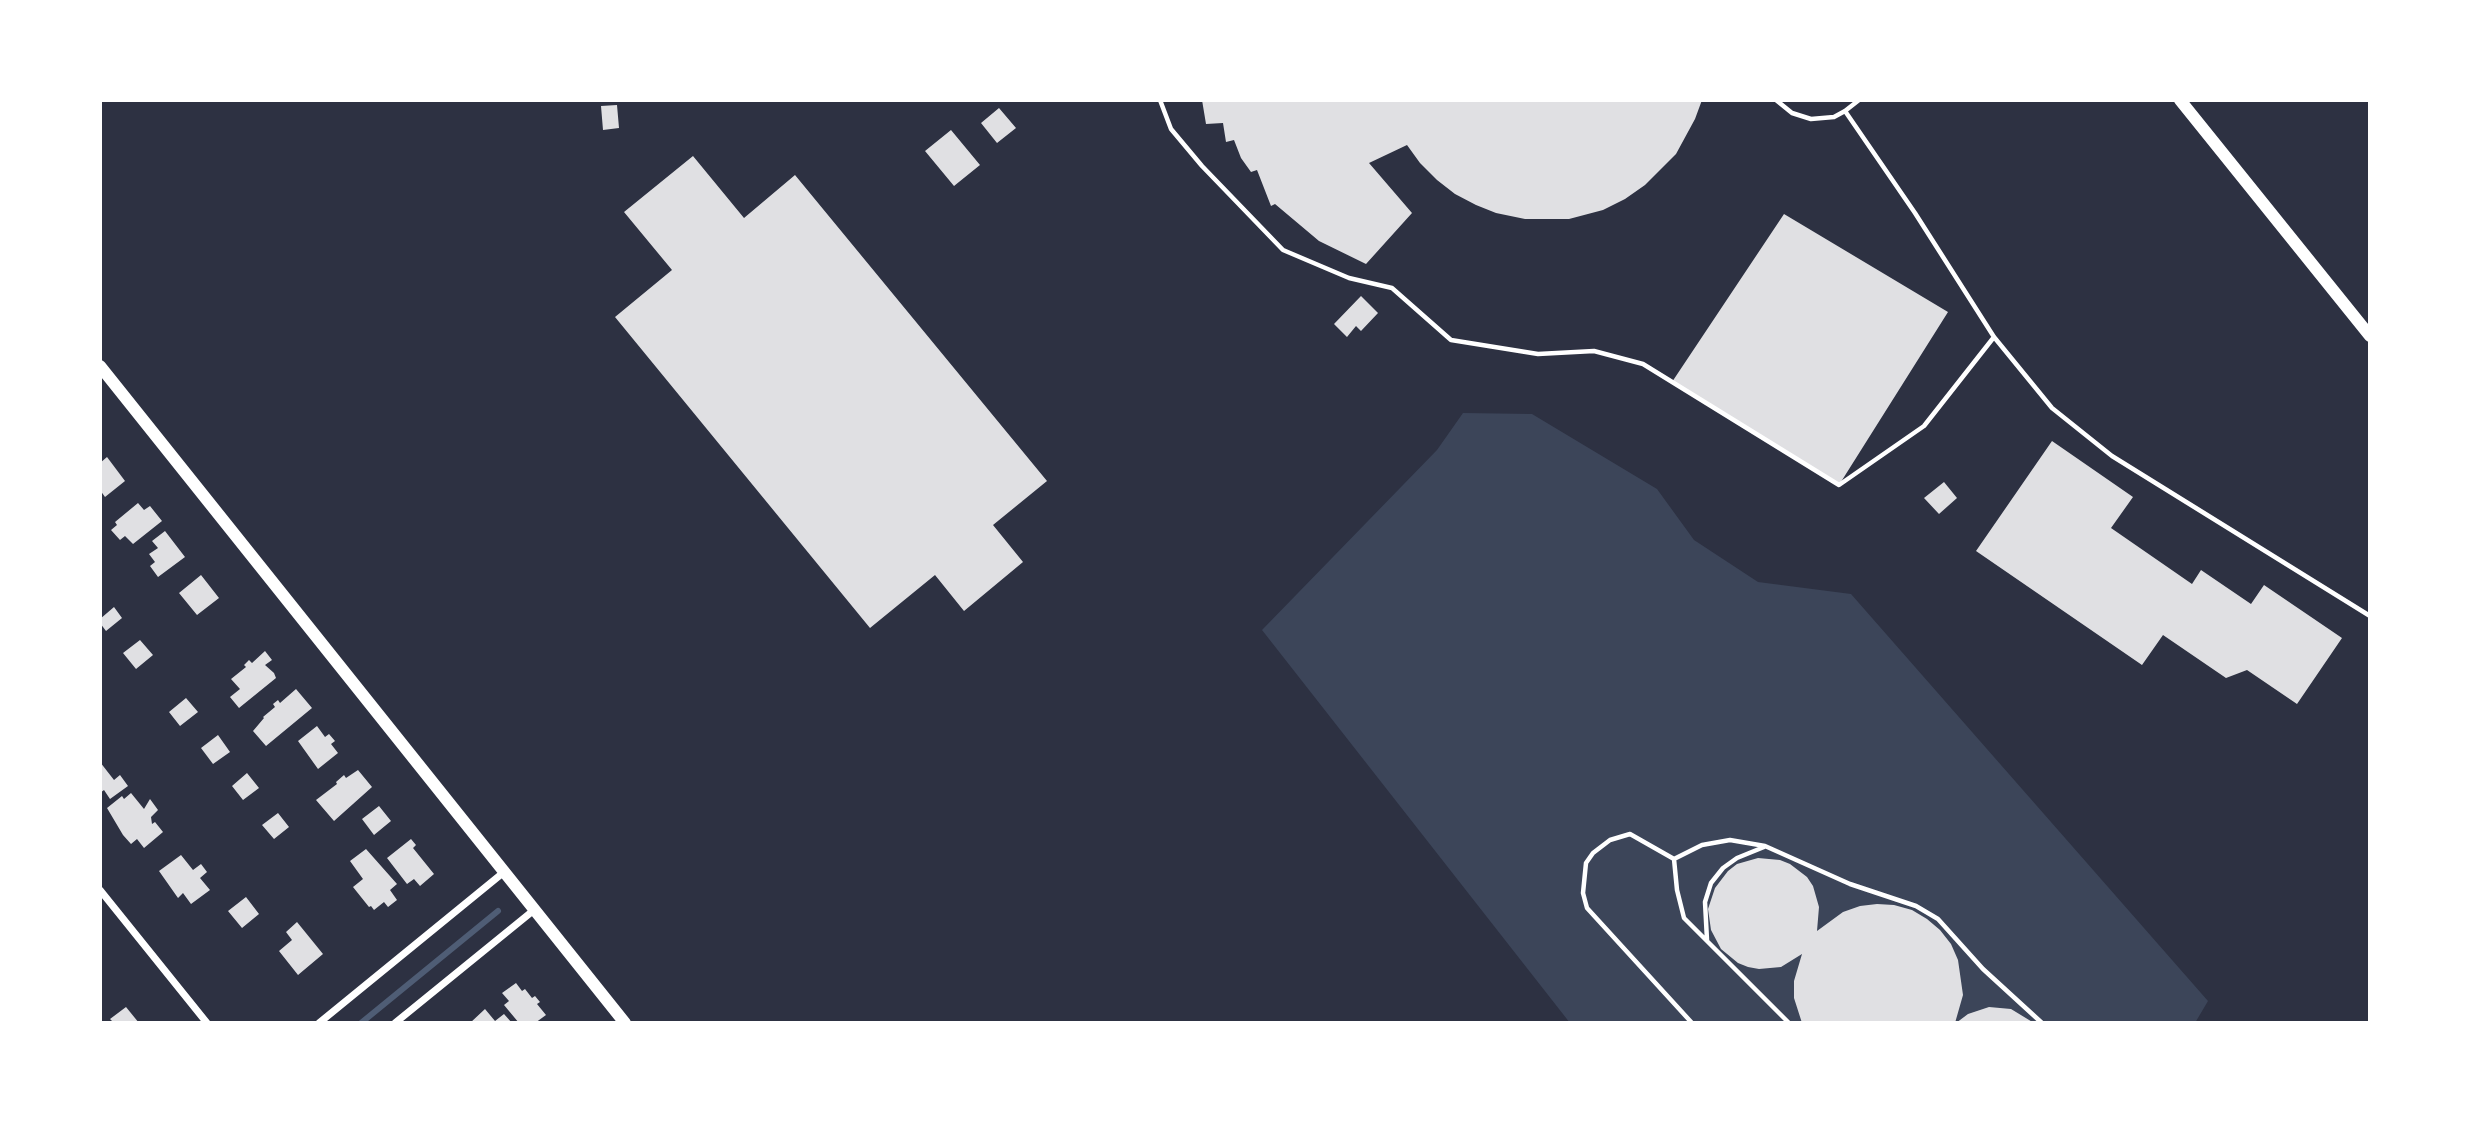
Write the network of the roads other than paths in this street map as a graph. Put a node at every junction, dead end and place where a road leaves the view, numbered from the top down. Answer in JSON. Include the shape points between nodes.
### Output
{"nodes":[{"id":1,"x":1160,"y":100,"type":"edge"},
{"id":2,"x":1776,"y":100,"type":"edge"},
{"id":3,"x":1859,"y":100,"type":"edge"},
{"id":4,"x":2180,"y":100,"type":"edge"},
{"id":5,"x":1845,"y":111,"type":"junction"},
{"id":6,"x":2370,"y":336,"type":"edge"},
{"id":7,"x":1994,"y":337,"type":"junction"},
{"id":8,"x":100,"y":366,"type":"edge"},
{"id":9,"x":2370,"y":616,"type":"edge"},
{"id":10,"x":1765,"y":846,"type":"junction"},
{"id":11,"x":1674,"y":859,"type":"junction"},
{"id":12,"x":504,"y":872,"type":"junction"},
{"id":13,"x":101,"y":893,"type":"edge"},
{"id":14,"x":534,"y":910,"type":"junction"},
{"id":15,"x":1707,"y":940,"type":"junction"},
{"id":16,"x":207,"y":1023,"type":"edge"},
{"id":17,"x":319,"y":1023,"type":"edge"},
{"id":18,"x":395,"y":1023,"type":"edge"},
{"id":19,"x":625,"y":1023,"type":"edge"},
{"id":20,"x":1692,"y":1023,"type":"edge"},
{"id":21,"x":1789,"y":1023,"type":"edge"},
{"id":22,"x":2042,"y":1023,"type":"edge"}],
"edges":[{"from":1,"to":7,"type":"lane","via":[[1171,129],[1283,250],[1349,278],[1392,288],[1451,340],[1538,354],[1594,352],[1643,364],[1839,485],[1924,426]]},
{"from":2,"to":5,"type":"lane","via":[[1792,113],[1811,118],[1834,117]]},
{"from":3,"to":5,"type":"lane"},
{"from":4,"to":6,"type":"street"},
{"from":5,"to":7,"type":"lane"},
{"from":7,"to":9,"type":"lane","via":[[2052,408],[2112,456]]},
{"from":8,"to":12,"type":"street"},
{"from":10,"to":11,"type":"lane","via":[[1730,840],[1702,845]]},
{"from":10,"to":15,"type":"lane","via":[[1737,858],[1711,883],[1705,902]]},
{"from":10,"to":22,"type":"lane","via":[[1938,919],[1983,969]]},
{"from":11,"to":15,"type":"lane","via":[[1684,918]]},
{"from":11,"to":20,"type":"lane","via":[[1630,834],[1609,840],[1586,863],[1584,893],[1587,908]]},
{"from":12,"to":14,"type":"street"},
{"from":12,"to":17,"type":"street"},
{"from":13,"to":16,"type":"street"},
{"from":14,"to":18,"type":"street"},
{"from":14,"to":19,"type":"street"},
{"from":15,"to":21,"type":"lane"}]}
